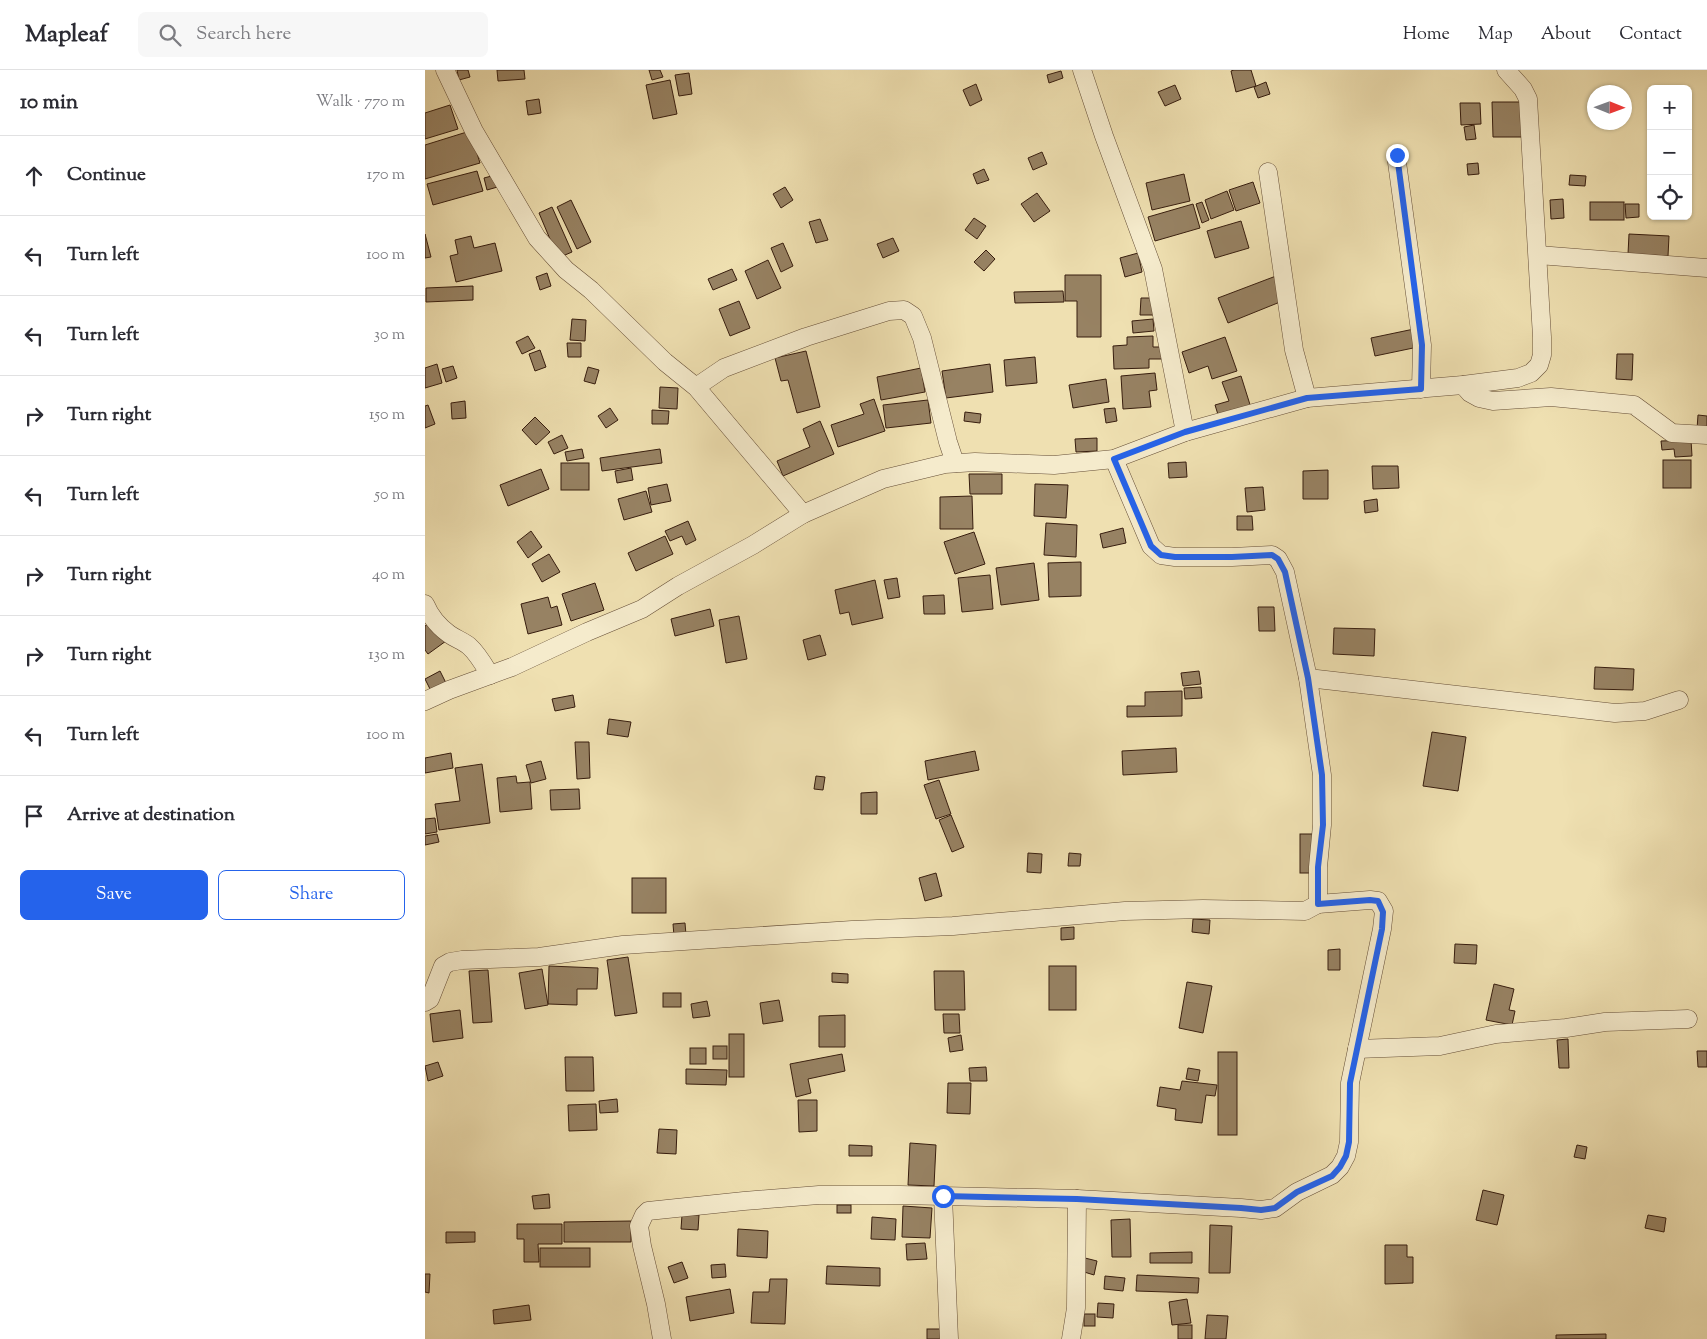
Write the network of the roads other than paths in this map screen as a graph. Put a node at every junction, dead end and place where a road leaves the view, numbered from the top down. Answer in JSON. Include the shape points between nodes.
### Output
{"nodes":[{"id":1,"x":445,"y":70,"type":"edge"},
{"id":2,"x":1082,"y":70,"type":"edge"},
{"id":3,"x":1506,"y":70,"type":"edge"},
{"id":4,"x":1397,"y":155,"type":"dead end"},
{"id":5,"x":1268,"y":172,"type":"dead end"},
{"id":6,"x":1538,"y":255,"type":"junction"},
{"id":7,"x":1707,"y":268,"type":"edge"},
{"id":8,"x":1463,"y":385,"type":"junction"},
{"id":9,"x":696,"y":387,"type":"junction"},
{"id":10,"x":1421,"y":389,"type":"junction"},
{"id":11,"x":1307,"y":398,"type":"junction"},
{"id":12,"x":1185,"y":432,"type":"junction"},
{"id":13,"x":1707,"y":435,"type":"edge"},
{"id":14,"x":1114,"y":459,"type":"junction"},
{"id":15,"x":955,"y":463,"type":"junction"},
{"id":16,"x":803,"y":514,"type":"junction"},
{"id":17,"x":425,"y":604,"type":"edge"},
{"id":18,"x":490,"y":675,"type":"junction"},
{"id":19,"x":1308,"y":678,"type":"junction"},
{"id":20,"x":1679,"y":700,"type":"dead end"},
{"id":21,"x":425,"y":701,"type":"edge"},
{"id":22,"x":1318,"y":904,"type":"junction"},
{"id":23,"x":425,"y":1002,"type":"edge"},
{"id":24,"x":1688,"y":1020,"type":"dead end"},
{"id":25,"x":1357,"y":1048,"type":"junction"},
{"id":26,"x":943,"y":1196,"type":"junction"},
{"id":27,"x":1077,"y":1199,"type":"junction"},
{"id":28,"x":662,"y":1339,"type":"edge"},
{"id":29,"x":949,"y":1339,"type":"edge"},
{"id":30,"x":1071,"y":1339,"type":"edge"}],
"edges":[{"from":1,"to":9,"type":"street","via":[[474,131],[537,238],[566,270]]},
{"from":2,"to":12,"type":"street","via":[[1153,269]]},
{"from":3,"to":6,"type":"street","via":[[1528,99]]},
{"from":4,"to":10,"type":"street","via":[[1422,345]]},
{"from":5,"to":11,"type":"street","via":[[1294,350]]},
{"from":6,"to":7,"type":"street"},
{"from":6,"to":8,"type":"street","via":[[1542,337],[1539,365],[1531,373],[1517,378]]},
{"from":8,"to":10,"type":"street"},
{"from":8,"to":13,"type":"street","via":[[1479,398],[1493,401],[1551,397],[1634,405],[1672,433]]},
{"from":9,"to":15,"type":"street","via":[[724,368],[889,311],[904,310],[913,316],[922,338]]},
{"from":9,"to":16,"type":"street"},
{"from":10,"to":11,"type":"street"},
{"from":11,"to":12,"type":"street"},
{"from":12,"to":14,"type":"street"},
{"from":14,"to":15,"type":"street","via":[[1054,465]]},
{"from":14,"to":19,"type":"street","via":[[1151,546],[1161,555],[1272,555],[1278,559],[1285,572]]},
{"from":15,"to":16,"type":"street","via":[[883,479]]},
{"from":16,"to":18,"type":"street","via":[[641,609]]},
{"from":17,"to":18,"type":"street","via":[[442,628],[470,646]]},
{"from":18,"to":21,"type":"street"},
{"from":19,"to":20,"type":"street","via":[[1615,713],[1645,711]]},
{"from":19,"to":22,"type":"street","via":[[1322,775],[1323,825]]},
{"from":22,"to":23,"type":"street","via":[[1305,911],[1203,908],[1125,911],[953,926],[623,945],[539,957],[462,960],[443,966]]},
{"from":22,"to":25,"type":"street","via":[[1370,900],[1378,901],[1383,912]]},
{"from":24,"to":25,"type":"street","via":[[1605,1022],[1496,1034],[1440,1046]]},
{"from":25,"to":27,"type":"street","via":[[1350,1083],[1346,1156],[1332,1176],[1297,1192],[1275,1208],[1261,1210]]},
{"from":26,"to":27,"type":"street"},
{"from":26,"to":28,"type":"street","via":[[819,1195],[649,1211],[639,1226]]},
{"from":26,"to":29,"type":"street"},
{"from":27,"to":30,"type":"street","via":[[1076,1308]]}]}
